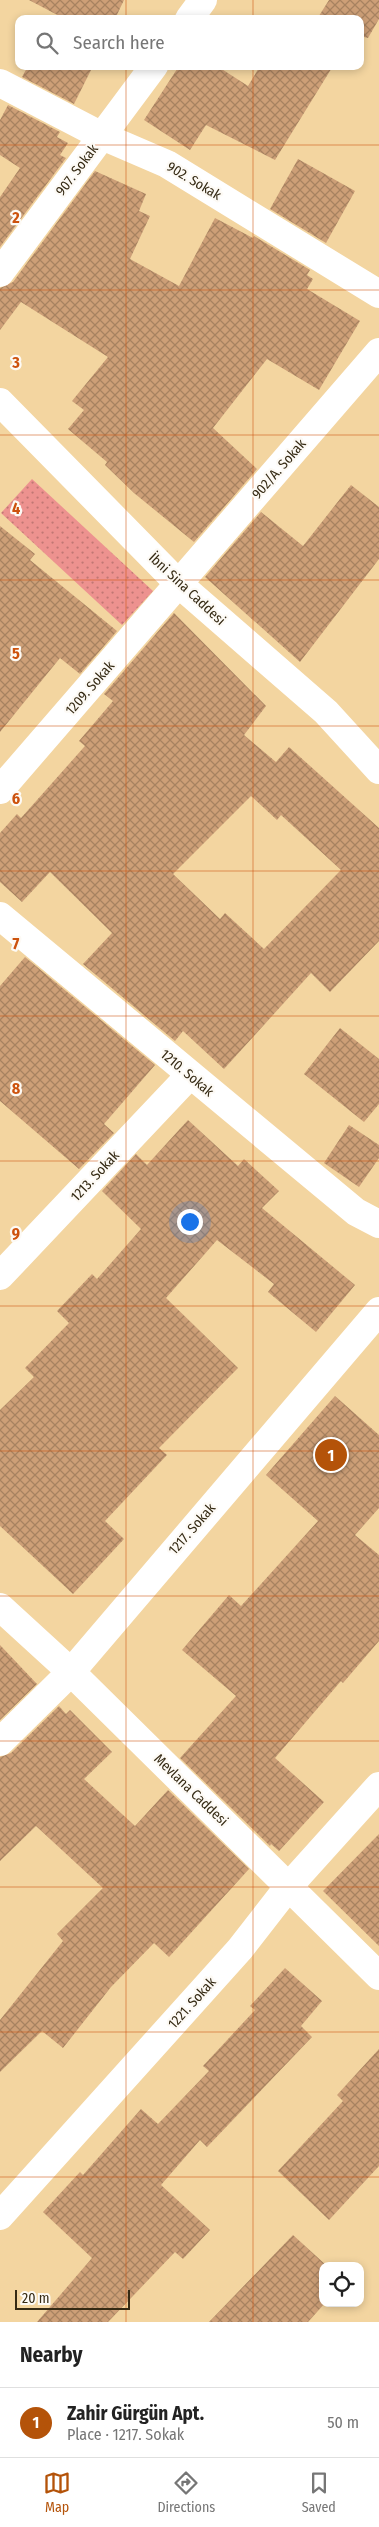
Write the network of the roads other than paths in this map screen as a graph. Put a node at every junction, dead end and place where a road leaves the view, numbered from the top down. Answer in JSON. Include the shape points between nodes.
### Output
{"nodes":[{"id":1,"x":203,"y":0,"type":"edge"},
{"id":2,"x":192,"y":15,"type":"edge"},
{"id":3,"x":151,"y":70,"type":"edge"},
{"id":4,"x":0,"y":83,"type":"edge"},
{"id":5,"x":102,"y":136,"type":"junction"},
{"id":6,"x":0,"y":273,"type":"edge"},
{"id":7,"x":379,"y":294,"type":"edge"},
{"id":8,"x":379,"y":352,"type":"edge"},
{"id":9,"x":0,"y":402,"type":"edge"},
{"id":10,"x":180,"y":585,"type":"junction"},
{"id":11,"x":379,"y":770,"type":"edge"},
{"id":12,"x":0,"y":790,"type":"edge"},
{"id":13,"x":0,"y":916,"type":"edge"},
{"id":14,"x":190,"y":1075,"type":"junction"},
{"id":15,"x":379,"y":1224,"type":"edge"},
{"id":16,"x":0,"y":1276,"type":"edge"},
{"id":17,"x":379,"y":1311,"type":"edge"},
{"id":18,"x":0,"y":1607,"type":"edge"},
{"id":19,"x":71,"y":1672,"type":"junction"},
{"id":20,"x":0,"y":1742,"type":"edge"},
{"id":21,"x":379,"y":1786,"type":"edge"},
{"id":22,"x":289,"y":1886,"type":"junction"},
{"id":23,"x":379,"y":1976,"type":"edge"},
{"id":24,"x":0,"y":2216,"type":"edge"}],
"edges":[{"from":1,"to":2,"type":"street"},
{"from":3,"to":5,"type":"street","name":"907. Sokak"},
{"from":4,"to":5,"type":"street","name":"902. Sokak"},
{"from":5,"to":6,"type":"street","name":"907. Sokak"},
{"from":5,"to":7,"type":"street","name":"902. Sokak","via":[[167,164]]},
{"from":8,"to":10,"type":"street","name":"902/A. Sokak"},
{"from":9,"to":10,"type":"street","name":"İbni Sina Caddesi"},
{"from":10,"to":11,"type":"street","name":"İbni Sina Caddesi","via":[[326,712]]},
{"from":10,"to":12,"type":"street","name":"1209. Sokak"},
{"from":13,"to":14,"type":"street","name":"1210. Sokak"},
{"from":14,"to":15,"type":"street","name":"1210. Sokak","via":[[356,1212]]},
{"from":14,"to":16,"type":"street","name":"1213. Sokak"},
{"from":17,"to":19,"type":"street","name":"1217. Sokak"},
{"from":18,"to":19,"type":"street","name":"Mevlana Caddesi"},
{"from":19,"to":20,"type":"street","name":"1217. Sokak"},
{"from":19,"to":22,"type":"street","name":"Mevlana Caddesi"},
{"from":21,"to":22,"type":"street","name":"1221. Sokak"},
{"from":22,"to":23,"type":"street","name":"Mevlana Caddesi"},
{"from":22,"to":24,"type":"street","name":"1221. Sokak","via":[[240,1949]]}]}
